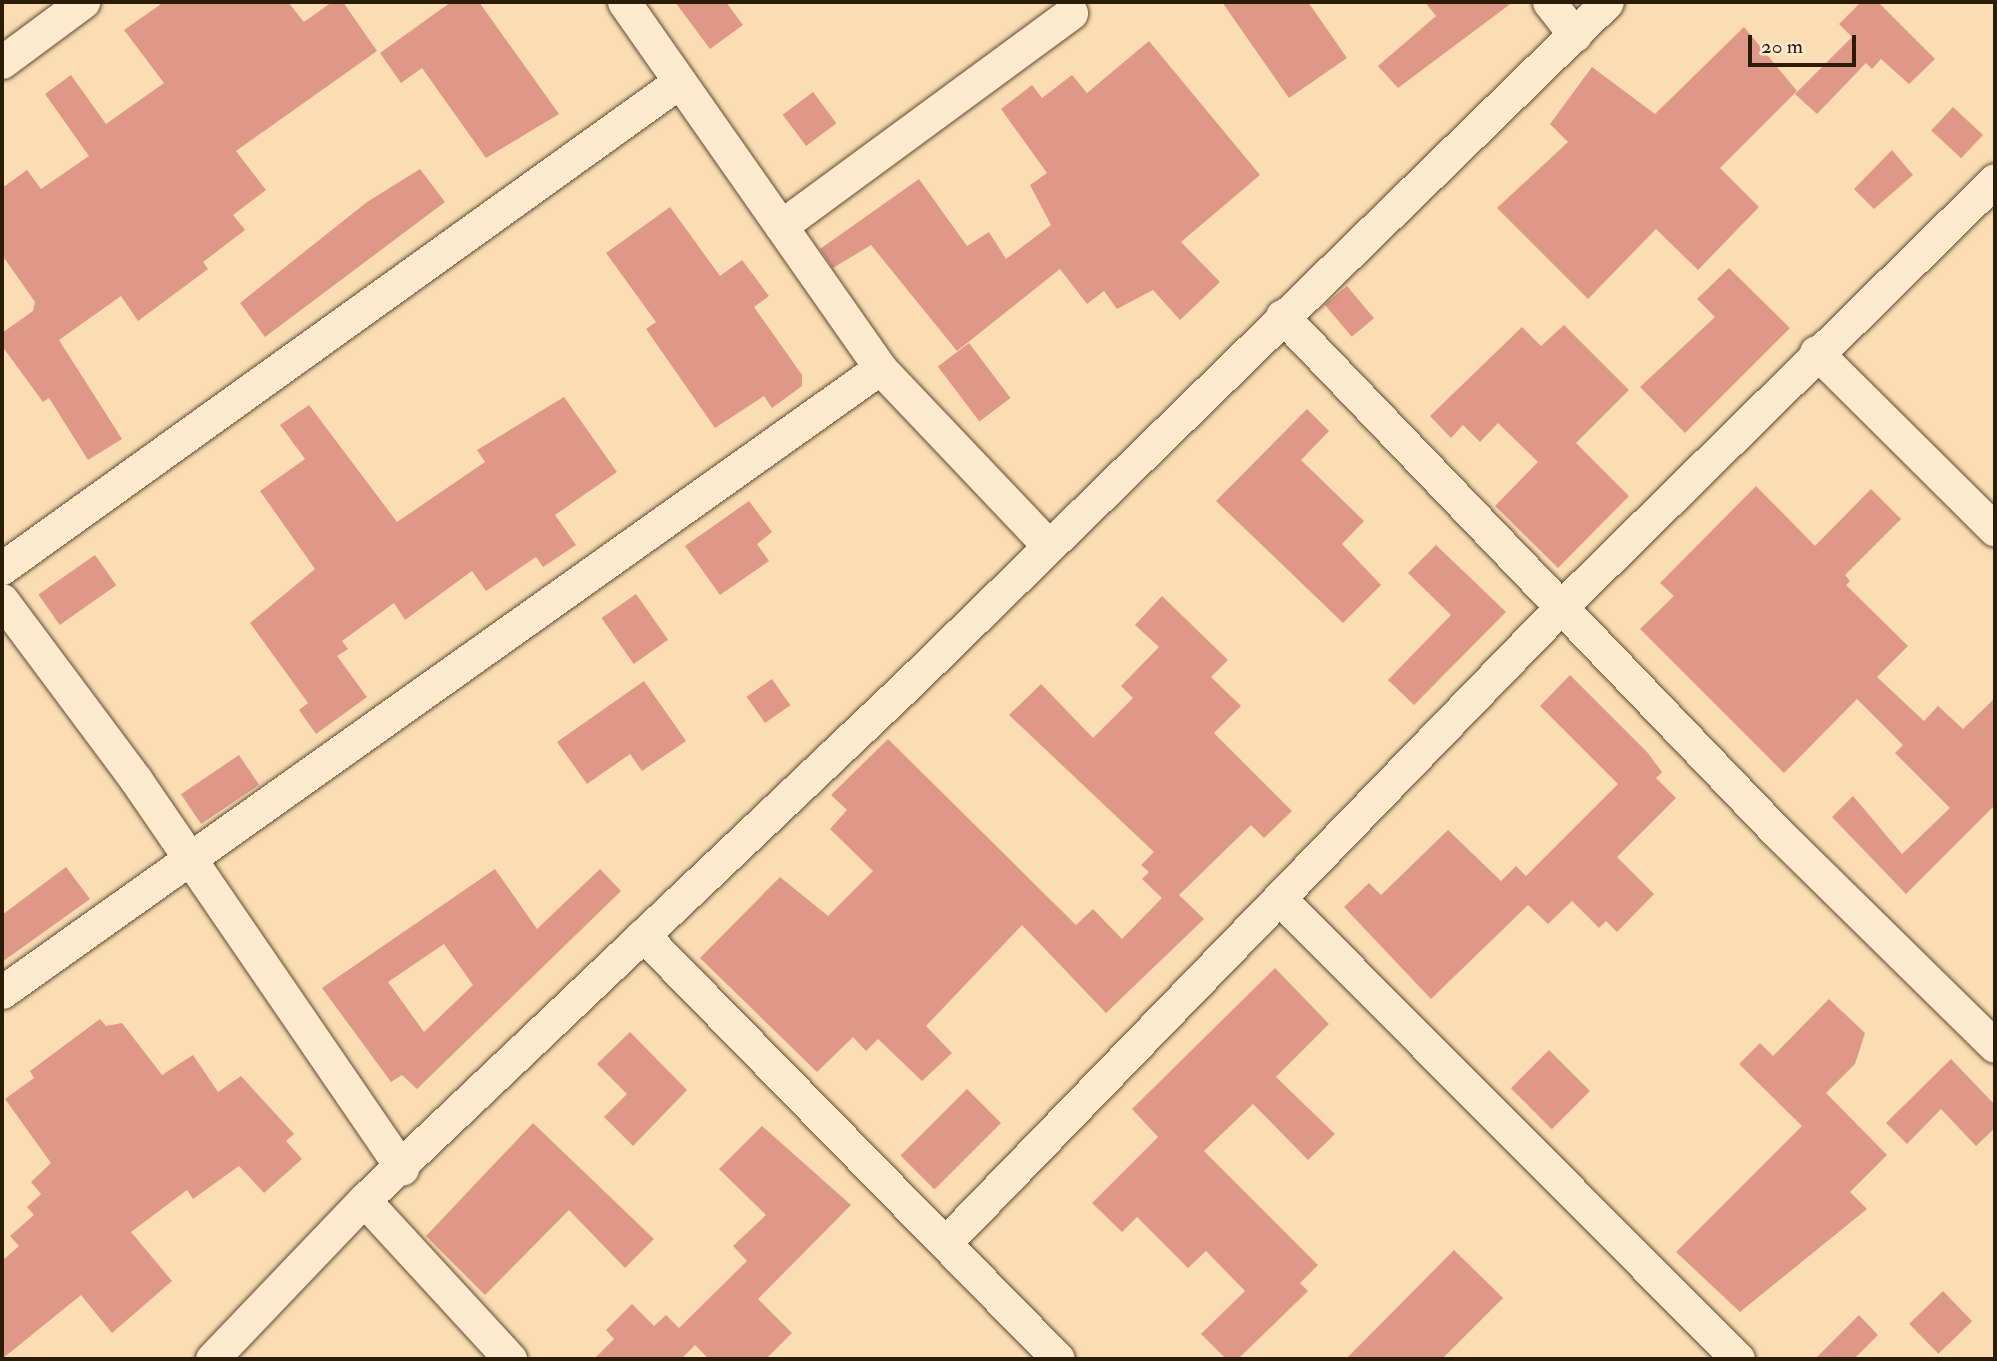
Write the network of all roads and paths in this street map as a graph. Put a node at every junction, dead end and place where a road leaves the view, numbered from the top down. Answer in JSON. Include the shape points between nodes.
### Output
{"nodes":[{"id":1,"x":83,"y":2,"type":"edge"},
{"id":2,"x":624,"y":2,"type":"edge"},
{"id":3,"x":1549,"y":2,"type":"edge"},
{"id":4,"x":1607,"y":2,"type":"edge"},
{"id":5,"x":1071,"y":13,"type":"dead end"},
{"id":6,"x":1576,"y":35,"type":"junction"},
{"id":7,"x":2,"y":62,"type":"edge"},
{"id":8,"x":679,"y":82,"type":"junction"},
{"id":9,"x":1995,"y":180,"type":"edge"},
{"id":10,"x":781,"y":226,"type":"junction"},
{"id":11,"x":1282,"y":316,"type":"junction"},
{"id":12,"x":1816,"y":352,"type":"junction"},
{"id":13,"x":880,"y":368,"type":"junction"},
{"id":14,"x":1995,"y":530,"type":"edge"},
{"id":15,"x":1046,"y":543,"type":"junction"},
{"id":16,"x":2,"y":568,"type":"edge"},
{"id":17,"x":2,"y":600,"type":"edge"},
{"id":18,"x":1563,"y":605,"type":"junction"},
{"id":19,"x":186,"y":855,"type":"junction"},
{"id":20,"x":1281,"y":900,"type":"junction"},
{"id":21,"x":643,"y":935,"type":"junction"},
{"id":22,"x":2,"y":992,"type":"edge"},
{"id":23,"x":1995,"y":1046,"type":"edge"},
{"id":24,"x":402,"y":1168,"type":"junction"},
{"id":25,"x":364,"y":1200,"type":"junction"},
{"id":26,"x":946,"y":1242,"type":"junction"},
{"id":27,"x":212,"y":1359,"type":"edge"},
{"id":28,"x":510,"y":1359,"type":"edge"},
{"id":29,"x":1058,"y":1359,"type":"edge"},
{"id":30,"x":1738,"y":1359,"type":"edge"}],
"edges":[{"from":1,"to":7,"type":"street"},
{"from":2,"to":8,"type":"street"},
{"from":3,"to":6,"type":"street"},
{"from":4,"to":6,"type":"street"},
{"from":5,"to":10,"type":"street"},
{"from":6,"to":11,"type":"street"},
{"from":8,"to":10,"type":"street"},
{"from":8,"to":16,"type":"street"},
{"from":9,"to":12,"type":"street"},
{"from":10,"to":13,"type":"street"},
{"from":11,"to":15,"type":"street"},
{"from":11,"to":18,"type":"street"},
{"from":12,"to":14,"type":"street"},
{"from":12,"to":18,"type":"street"},
{"from":13,"to":15,"type":"street"},
{"from":13,"to":19,"type":"street"},
{"from":15,"to":21,"type":"street","via":[[904,688]]},
{"from":17,"to":19,"type":"street"},
{"from":18,"to":20,"type":"street"},
{"from":18,"to":23,"type":"street","via":[[1775,830]]},
{"from":19,"to":22,"type":"street"},
{"from":19,"to":24,"type":"street"},
{"from":20,"to":26,"type":"street"},
{"from":20,"to":30,"type":"street"},
{"from":21,"to":24,"type":"street"},
{"from":21,"to":26,"type":"street"},
{"from":24,"to":25,"type":"street"},
{"from":25,"to":27,"type":"street"},
{"from":25,"to":28,"type":"street"},
{"from":26,"to":29,"type":"street"}]}
